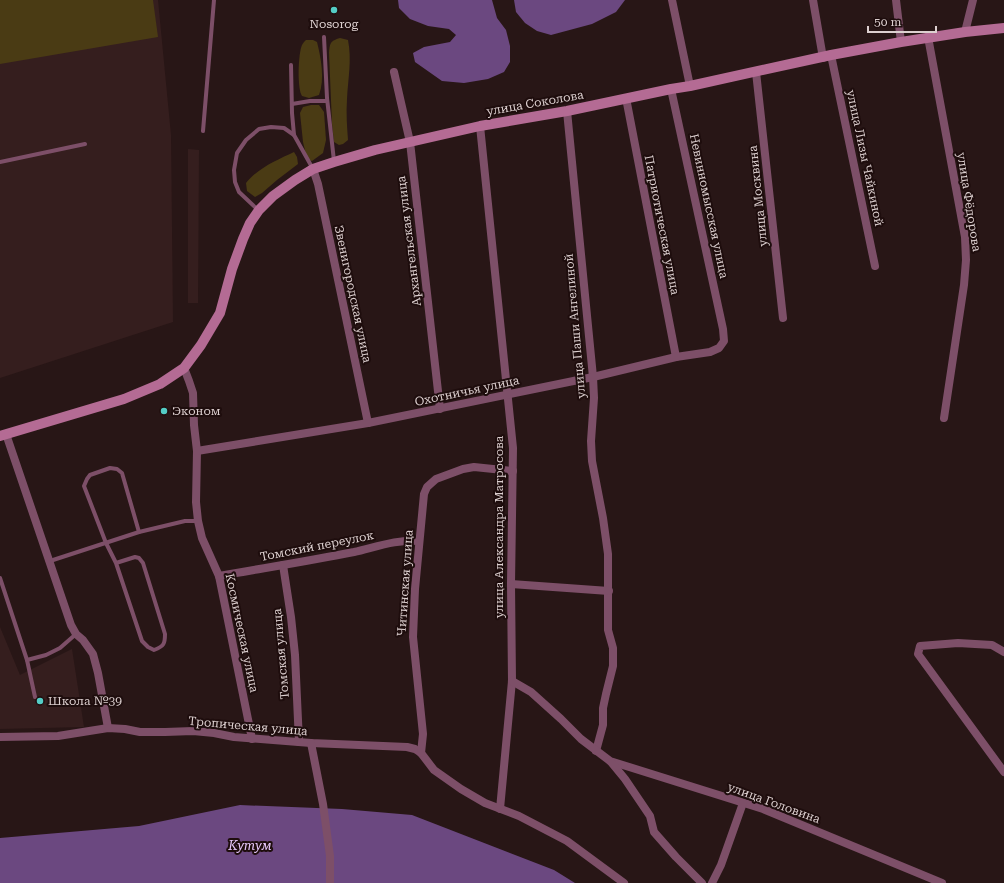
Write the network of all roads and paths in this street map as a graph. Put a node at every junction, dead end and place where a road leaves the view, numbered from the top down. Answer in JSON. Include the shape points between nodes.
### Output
{"nodes":[{"id":1,"x":214,"y":0,"type":"edge"},
{"id":2,"x":672,"y":0,"type":"edge"},
{"id":3,"x":813,"y":0,"type":"edge"},
{"id":4,"x":896,"y":0,"type":"edge"},
{"id":5,"x":974,"y":0,"type":"edge"},
{"id":6,"x":1004,"y":28,"type":"edge"},
{"id":7,"x":965,"y":32,"type":"junction"},
{"id":8,"x":324,"y":37,"type":"dead end"},
{"id":9,"x":928,"y":37,"type":"junction"},
{"id":10,"x":901,"y":42,"type":"junction"},
{"id":11,"x":827,"y":56,"type":"junction"},
{"id":12,"x":291,"y":65,"type":"dead end"},
{"id":13,"x":394,"y":72,"type":"dead end"},
{"id":14,"x":756,"y":72,"type":"junction"},
{"id":15,"x":690,"y":86,"type":"junction"},
{"id":16,"x":671,"y":89,"type":"junction"},
{"id":17,"x":626,"y":98,"type":"junction"},
{"id":18,"x":327,"y":101,"type":"junction"},
{"id":19,"x":292,"y":104,"type":"junction"},
{"id":20,"x":567,"y":111,"type":"junction"},
{"id":21,"x":480,"y":126,"type":"junction"},
{"id":22,"x":203,"y":131,"type":"dead end"},
{"id":23,"x":294,"y":135,"type":"junction"},
{"id":24,"x":410,"y":142,"type":"junction"},
{"id":25,"x":85,"y":144,"type":"dead end"},
{"id":26,"x":0,"y":162,"type":"edge"},
{"id":27,"x":334,"y":162,"type":"junction"},
{"id":28,"x":313,"y":169,"type":"junction"},
{"id":29,"x":258,"y":210,"type":"junction"},
{"id":30,"x":875,"y":266,"type":"dead end"},
{"id":31,"x":783,"y":318,"type":"dead end"},
{"id":32,"x":724,"y":329,"type":"joint"},
{"id":33,"x":676,"y":357,"type":"junction"},
{"id":34,"x":184,"y":368,"type":"junction"},
{"id":35,"x":593,"y":377,"type":"junction"},
{"id":36,"x":507,"y":394,"type":"junction"},
{"id":37,"x":440,"y":409,"type":"junction"},
{"id":38,"x":944,"y":418,"type":"dead end"},
{"id":39,"x":368,"y":423,"type":"junction"},
{"id":40,"x":3,"y":435,"type":"edge"},
{"id":41,"x":197,"y":452,"type":"junction"},
{"id":42,"x":513,"y":471,"type":"junction"},
{"id":43,"x":198,"y":521,"type":"junction"},
{"id":44,"x":139,"y":532,"type":"junction"},
{"id":45,"x":419,"y":541,"type":"junction"},
{"id":46,"x":106,"y":543,"type":"junction"},
{"id":47,"x":49,"y":561,"type":"junction"},
{"id":48,"x":116,"y":563,"type":"junction"},
{"id":49,"x":283,"y":565,"type":"junction"},
{"id":50,"x":219,"y":576,"type":"junction"},
{"id":51,"x":0,"y":578,"type":"edge"},
{"id":52,"x":511,"y":584,"type":"junction"},
{"id":53,"x":609,"y":591,"type":"junction"},
{"id":54,"x":76,"y":634,"type":"junction"},
{"id":55,"x":1004,"y":652,"type":"edge"},
{"id":56,"x":27,"y":660,"type":"junction"},
{"id":57,"x":512,"y":681,"type":"junction"},
{"id":58,"x":35,"y":697,"type":"dead end"},
{"id":59,"x":108,"y":728,"type":"junction"},
{"id":60,"x":0,"y":737,"type":"edge"},
{"id":61,"x":252,"y":739,"type":"junction"},
{"id":62,"x":299,"y":742,"type":"junction"},
{"id":63,"x":311,"y":743,"type":"junction"},
{"id":64,"x":596,"y":751,"type":"junction"},
{"id":65,"x":421,"y":753,"type":"junction"},
{"id":66,"x":610,"y":761,"type":"junction"},
{"id":67,"x":1004,"y":772,"type":"edge"},
{"id":68,"x":743,"y":803,"type":"junction"},
{"id":69,"x":500,"y":809,"type":"junction"},
{"id":70,"x":698,"y":882,"type":"edge"},
{"id":71,"x":330,"y":883,"type":"edge"},
{"id":72,"x":624,"y":883,"type":"edge"},
{"id":73,"x":712,"y":883,"type":"edge"},
{"id":74,"x":942,"y":883,"type":"edge"}],
"edges":[{"from":1,"to":22,"type":"lane"},
{"from":2,"to":15,"type":"street"},
{"from":3,"to":11,"type":"street","name":"улица Лизы Чайкиной"},
{"from":4,"to":10,"type":"street"},
{"from":5,"to":7,"type":"street"},
{"from":6,"to":7,"type":"main road","name":"улица Соколова"},
{"from":7,"to":9,"type":"main road","name":"улица Соколова"},
{"from":8,"to":18,"type":"lane"},
{"from":9,"to":10,"type":"main road","name":"улица Соколова"},
{"from":9,"to":38,"type":"street","name":"улица Фёдорова","via":[[965,237],[966,260]]},
{"from":10,"to":11,"type":"main road","name":"улица Соколова"},
{"from":11,"to":14,"type":"main road","name":"улица Соколова"},
{"from":11,"to":30,"type":"street","name":"улица Лизы Чайкиной"},
{"from":12,"to":19,"type":"lane"},
{"from":13,"to":24,"type":"street","name":"Архангельская улица"},
{"from":14,"to":15,"type":"main road","name":"улица Соколова"},
{"from":14,"to":31,"type":"street","name":"улица Москвина"},
{"from":15,"to":16,"type":"main road","name":"улица Соколова"},
{"from":16,"to":17,"type":"main road","name":"улица Соколова"},
{"from":16,"to":32,"type":"street","name":"Невинномысская улица"},
{"from":17,"to":20,"type":"main road","name":"улица Соколова"},
{"from":17,"to":33,"type":"street","name":"Патриотическая улица"},
{"from":18,"to":19,"type":"lane"},
{"from":18,"to":27,"type":"lane"},
{"from":19,"to":23,"type":"lane"},
{"from":20,"to":21,"type":"main road","name":"улица Соколова"},
{"from":20,"to":35,"type":"street","name":"улица Паши Ангелиной"},
{"from":21,"to":24,"type":"main road","name":"улица Соколова"},
{"from":21,"to":36,"type":"street","name":"улица Александра Матросова"},
{"from":23,"to":28,"type":"lane"},
{"from":23,"to":29,"type":"lane","via":[[284,128],[259,129],[246,140],[237,153],[235,182],[239,192]]},
{"from":24,"to":27,"type":"main road","name":"улица Соколова"},
{"from":24,"to":37,"type":"street","name":"Архангельская улица"},
{"from":25,"to":26,"type":"lane"},
{"from":27,"to":28,"type":"main road","name":"улица Соколова"},
{"from":28,"to":29,"type":"main road","name":"улица Соколова","via":[[273,196]]},
{"from":28,"to":39,"type":"street","name":"Звенигородская улица"},
{"from":29,"to":34,"type":"main road","name":"улица Соколова","via":[[243,239],[220,313]]},
{"from":32,"to":33,"type":"street","name":"Охотничья улица","via":[[724,341],[719,348],[710,352]]},
{"from":33,"to":35,"type":"street","name":"Охотничья улица"},
{"from":34,"to":40,"type":"main road","name":"улица Соколова","via":[[160,384],[124,399]]},
{"from":34,"to":41,"type":"street","name":"Космическая улица","via":[[193,393]]},
{"from":35,"to":36,"type":"street","name":"Охотничья улица"},
{"from":35,"to":53,"type":"street","name":"улица Паши Ангелиной","via":[[592,460],[608,554]]},
{"from":36,"to":37,"type":"street","name":"Охотничья улица"},
{"from":36,"to":42,"type":"street","name":"улица Александра Матросова"},
{"from":37,"to":39,"type":"street","name":"Охотничья улица"},
{"from":39,"to":41,"type":"street","name":"Охотничья улица"},
{"from":40,"to":47,"type":"street"},
{"from":41,"to":43,"type":"street","name":"Космическая улица"},
{"from":42,"to":45,"type":"street","name":"Читинская улица","via":[[474,467],[436,479],[427,487],[424,494]]},
{"from":42,"to":52,"type":"street","name":"улица Александра Матросова"},
{"from":43,"to":44,"type":"lane","via":[[185,521]]},
{"from":43,"to":50,"type":"street","name":"Космическая улица","via":[[202,538]]},
{"from":44,"to":46,"type":"lane"},
{"from":44,"to":46,"type":"lane","via":[[122,473],[118,469],[110,468],[90,475],[84,486]]},
{"from":45,"to":49,"type":"street","name":"Томский переулок","via":[[396,542]]},
{"from":45,"to":65,"type":"street","name":"Читинская улица","via":[[413,637],[423,734]]},
{"from":46,"to":47,"type":"lane"},
{"from":46,"to":48,"type":"lane"},
{"from":47,"to":54,"type":"street"},
{"from":48,"to":48,"type":"lane","via":[[135,557],[143,564],[165,634],[165,643],[161,648],[154,650],[142,641]]},
{"from":49,"to":50,"type":"street","name":"Томский переулок"},
{"from":49,"to":62,"type":"street","name":"Томская улица","via":[[295,655]]},
{"from":50,"to":61,"type":"street","name":"Космическая улица"},
{"from":51,"to":56,"type":"lane"},
{"from":52,"to":53,"type":"street"},
{"from":52,"to":57,"type":"street","name":"улица Александра Матросова"},
{"from":53,"to":64,"type":"street","name":"улица Паши Ангелиной","via":[[608,630],[613,648],[613,666]]},
{"from":54,"to":56,"type":"lane","via":[[60,648]]},
{"from":54,"to":59,"type":"street","via":[[92,654]]},
{"from":55,"to":67,"type":"street","via":[[992,645],[958,643],[920,646],[918,654]]},
{"from":56,"to":58,"type":"lane"},
{"from":57,"to":64,"type":"street","name":"улица Головина","via":[[531,692]]},
{"from":57,"to":69,"type":"street","name":"улица Александра Матросова"},
{"from":59,"to":60,"type":"street","name":"Тропическая улица","via":[[58,736]]},
{"from":59,"to":61,"type":"street","name":"Тропическая улица","via":[[140,732],[214,732]]},
{"from":61,"to":62,"type":"street","name":"Тропическая улица"},
{"from":62,"to":63,"type":"street","name":"Тропическая улица"},
{"from":63,"to":65,"type":"street","name":"Тропическая улица","via":[[407,747]]},
{"from":63,"to":71,"type":"street","via":[[323,804],[330,856]]},
{"from":64,"to":66,"type":"street","name":"улица Головина"},
{"from":65,"to":69,"type":"street","via":[[434,770],[484,803]]},
{"from":66,"to":68,"type":"street","name":"улица Головина"},
{"from":66,"to":70,"type":"street","via":[[650,816],[654,832]]},
{"from":68,"to":73,"type":"street"},
{"from":68,"to":74,"type":"street","name":"улица Головина"},
{"from":69,"to":72,"type":"street","via":[[567,841]]}]}
